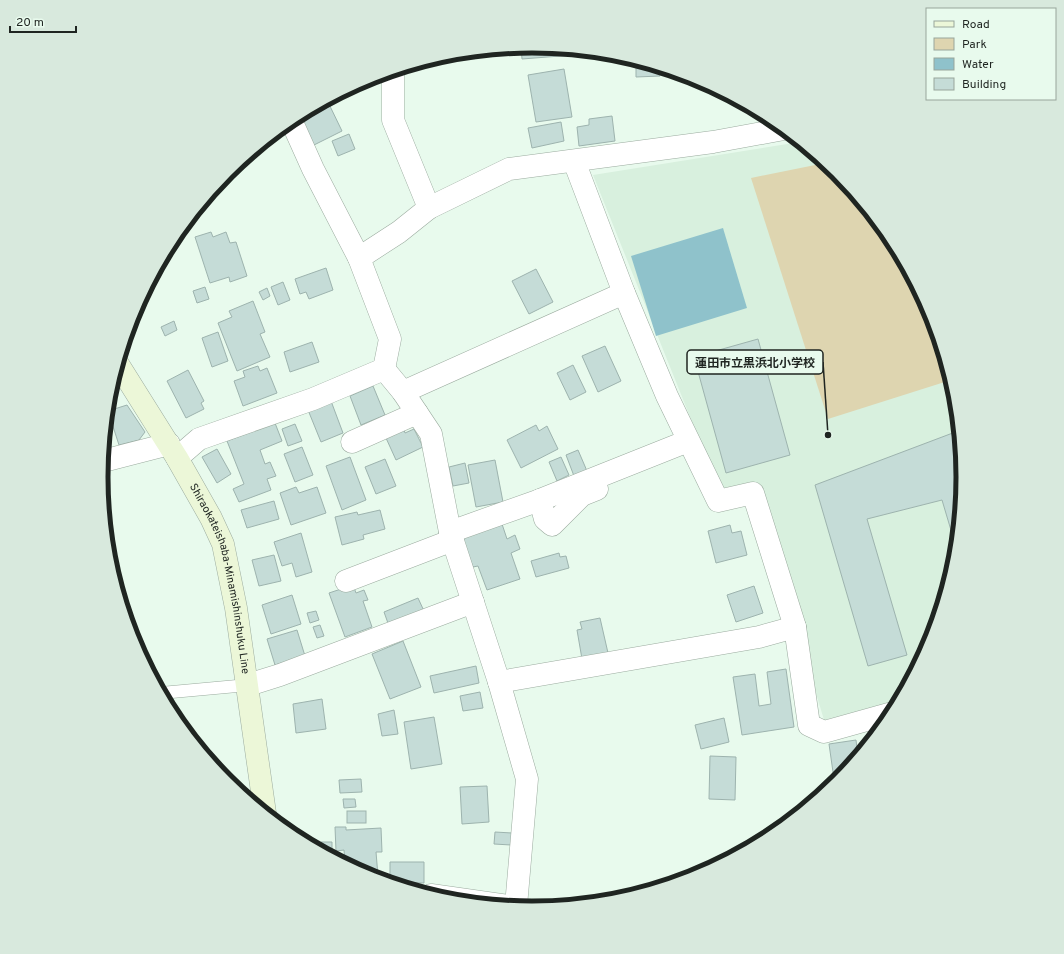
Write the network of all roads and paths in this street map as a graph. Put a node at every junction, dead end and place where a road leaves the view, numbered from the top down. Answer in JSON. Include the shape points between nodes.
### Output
{"nodes":[{"id":1,"x":393,"y":77,"type":"edge"},
{"id":2,"x":294,"y":126,"type":"edge"},
{"id":3,"x":776,"y":130,"type":"edge"},
{"id":4,"x":574,"y":161,"type":"junction"},
{"id":5,"x":429,"y":208,"type":"junction"},
{"id":6,"x":359,"y":258,"type":"junction"},
{"id":7,"x":624,"y":293,"type":"junction"},
{"id":8,"x":121,"y":369,"type":"edge"},
{"id":9,"x":384,"y":369,"type":"junction"},
{"id":10,"x":403,"y":392,"type":"junction"},
{"id":11,"x":417,"y":413,"type":"junction"},
{"id":12,"x":352,"y":442,"type":"dead end"},
{"id":13,"x":691,"y":445,"type":"junction"},
{"id":14,"x":173,"y":451,"type":"junction"},
{"id":15,"x":109,"y":460,"type":"edge"},
{"id":16,"x":452,"y":536,"type":"junction"},
{"id":17,"x":346,"y":582,"type":"dead end"},
{"id":18,"x":473,"y":602,"type":"junction"},
{"id":19,"x":795,"y":626,"type":"junction"},
{"id":20,"x":499,"y":682,"type":"junction"},
{"id":21,"x":248,"y":685,"type":"junction"},
{"id":22,"x":167,"y":692,"type":"edge"},
{"id":23,"x":883,"y":715,"type":"edge"},
{"id":24,"x":264,"y":805,"type":"edge"},
{"id":25,"x":516,"y":900,"type":"edge"}],
"edges":[{"from":1,"to":5,"type":"street","via":[[393,120]]},
{"from":2,"to":6,"type":"street"},
{"from":3,"to":4,"type":"street"},
{"from":4,"to":5,"type":"street","via":[[509,169]]},
{"from":4,"to":7,"type":"street"},
{"from":5,"to":6,"type":"street","via":[[399,232]]},
{"from":6,"to":9,"type":"street","via":[[390,339]]},
{"from":7,"to":10,"type":"street"},
{"from":7,"to":13,"type":"street","via":[[667,396]]},
{"from":8,"to":14,"type":"main road","name":"Shiraokateishaba-Minamishinshuku Line"},
{"from":9,"to":10,"type":"street"},
{"from":9,"to":14,"type":"street","via":[[313,399],[199,439]]},
{"from":10,"to":11,"type":"street"},
{"from":11,"to":12,"type":"street"},
{"from":11,"to":16,"type":"street","via":[[431,434]]},
{"from":13,"to":16,"type":"street","via":[[540,500]]},
{"from":13,"to":19,"type":"street","via":[[718,501],[753,493]]},
{"from":14,"to":15,"type":"street"},
{"from":14,"to":21,"type":"main road","name":"Shiraokateishaba-Minamishinshuku Line","via":[[223,544]]},
{"from":16,"to":17,"type":"street"},
{"from":16,"to":18,"type":"street"},
{"from":18,"to":20,"type":"street"},
{"from":18,"to":21,"type":"street"},
{"from":19,"to":20,"type":"street","via":[[760,637]]},
{"from":19,"to":23,"type":"street","via":[[808,725],[824,732]]},
{"from":20,"to":25,"type":"street","via":[[527,779]]},
{"from":21,"to":22,"type":"lane"},
{"from":21,"to":24,"type":"main road","name":"Shiraokateishaba-Minamishinshuku Line"}]}
